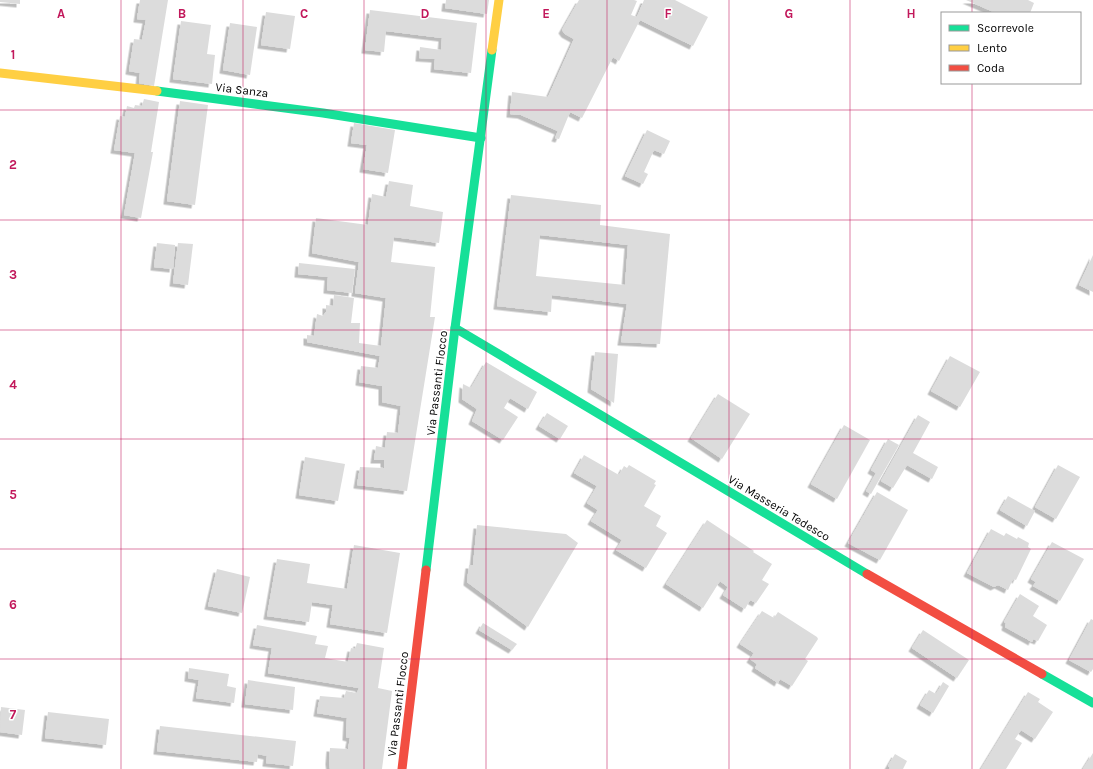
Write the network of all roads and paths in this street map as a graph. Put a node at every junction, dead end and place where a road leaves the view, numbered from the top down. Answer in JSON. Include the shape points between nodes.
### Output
{"nodes":[{"id":1,"x":499,"y":0,"type":"edge"},
{"id":2,"x":0,"y":73,"type":"edge"},
{"id":3,"x":481,"y":138,"type":"junction"},
{"id":4,"x":456,"y":328,"type":"junction"},
{"id":5,"x":1093,"y":704,"type":"edge"},
{"id":6,"x":402,"y":769,"type":"edge"}],
"edges":[{"from":1,"to":3,"type":"street","name":"Via Passanti Flocco"},
{"from":2,"to":3,"type":"street","name":"Via Sanza","via":[[315,112]]},
{"from":3,"to":4,"type":"street","name":"Via Passanti Flocco"},
{"from":4,"to":5,"type":"street","name":"Via Masseria Tedesco","via":[[880,582]]},
{"from":4,"to":6,"type":"street","name":"Via Passanti Flocco"}]}
